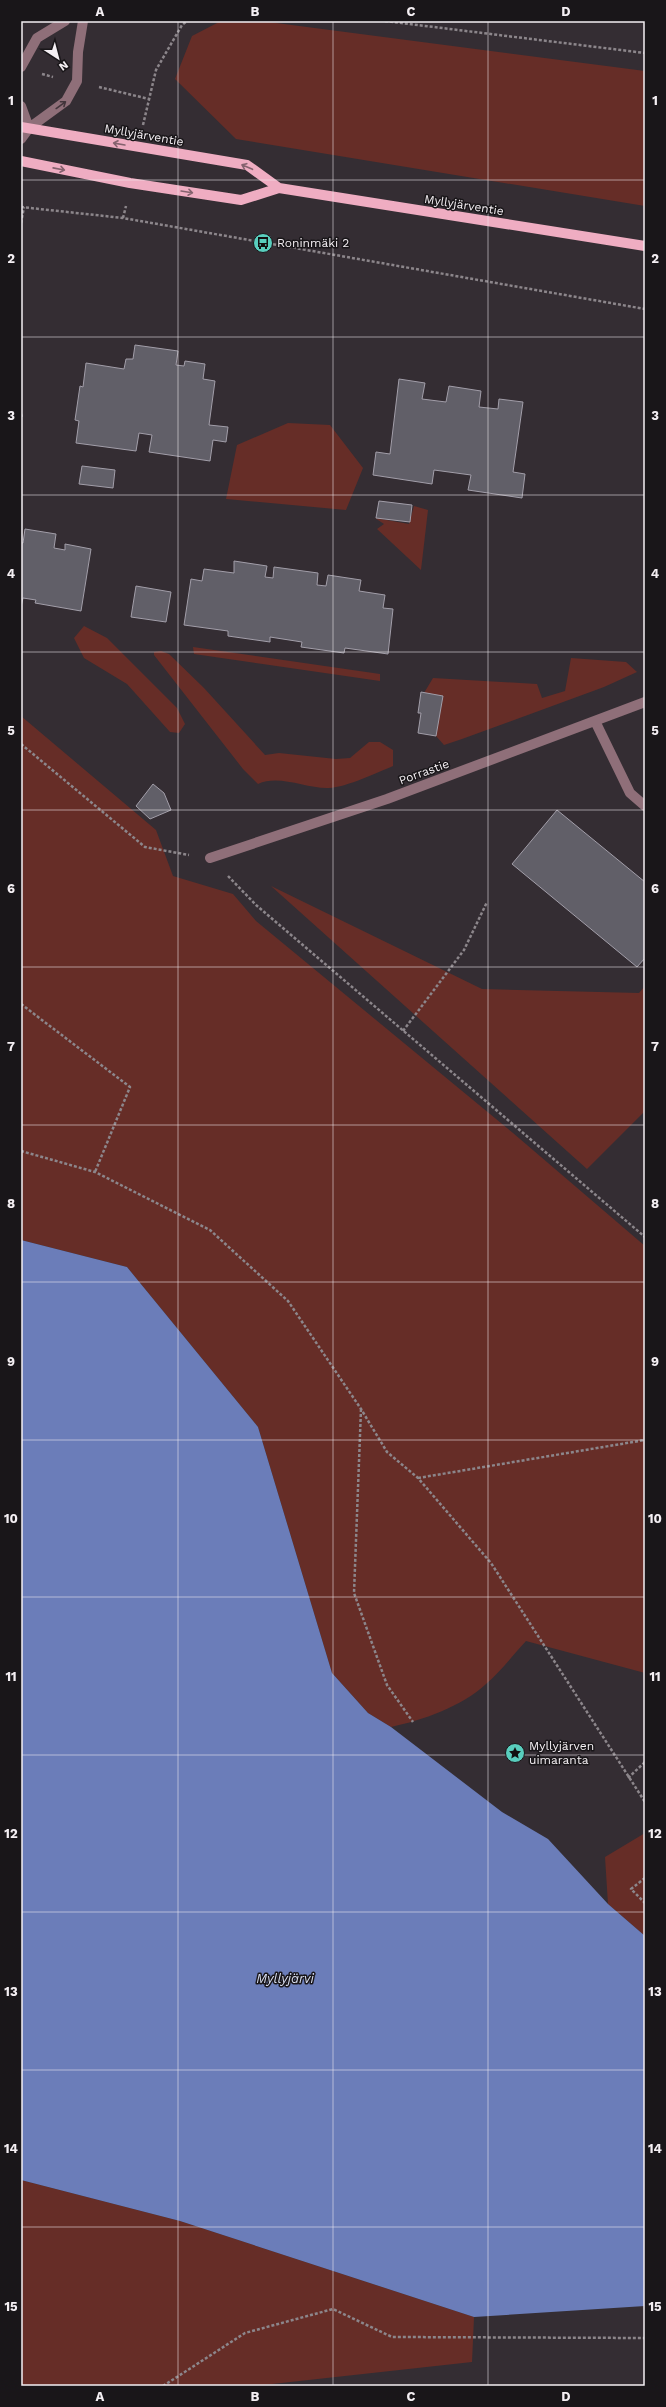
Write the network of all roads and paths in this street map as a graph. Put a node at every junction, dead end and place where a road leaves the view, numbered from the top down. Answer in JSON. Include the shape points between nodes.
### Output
{"nodes":[{"id":1,"x":65,"y":21,"type":"edge"},
{"id":2,"x":83,"y":21,"type":"edge"},
{"id":3,"x":187,"y":21,"type":"edge"},
{"id":4,"x":385,"y":21,"type":"edge"},
{"id":5,"x":166,"y":52,"type":"dead end"},
{"id":6,"x":645,"y":53,"type":"edge"},
{"id":7,"x":21,"y":67,"type":"edge"},
{"id":8,"x":21,"y":106,"type":"edge"},
{"id":9,"x":25,"y":127,"type":"edge"},
{"id":10,"x":21,"y":139,"type":"edge"},
{"id":11,"x":21,"y":161,"type":"edge"},
{"id":12,"x":279,"y":188,"type":"junction"},
{"id":13,"x":23,"y":207,"type":"edge"},
{"id":14,"x":21,"y":224,"type":"edge"},
{"id":15,"x":645,"y":246,"type":"edge"},
{"id":16,"x":645,"y":309,"type":"edge"},
{"id":17,"x":645,"y":702,"type":"edge"},
{"id":18,"x":595,"y":721,"type":"junction"},
{"id":19,"x":21,"y":744,"type":"edge"},
{"id":20,"x":645,"y":806,"type":"edge"},
{"id":21,"x":210,"y":858,"type":"junction"},
{"id":22,"x":487,"y":902,"type":"dead end"},
{"id":23,"x":21,"y":1004,"type":"edge"},
{"id":24,"x":404,"y":1031,"type":"junction"},
{"id":25,"x":21,"y":1151,"type":"edge"},
{"id":26,"x":96,"y":1172,"type":"junction"},
{"id":27,"x":645,"y":1236,"type":"edge"},
{"id":28,"x":361,"y":1409,"type":"junction"},
{"id":29,"x":645,"y":1440,"type":"edge"},
{"id":30,"x":418,"y":1478,"type":"junction"},
{"id":31,"x":413,"y":1722,"type":"dead end"},
{"id":32,"x":645,"y":1762,"type":"edge"},
{"id":33,"x":628,"y":1778,"type":"junction"},
{"id":34,"x":645,"y":1802,"type":"edge"},
{"id":35,"x":645,"y":1878,"type":"edge"},
{"id":36,"x":645,"y":1903,"type":"edge"},
{"id":37,"x":645,"y":2338,"type":"edge"},
{"id":38,"x":163,"y":2386,"type":"edge"}],
"edges":[{"from":1,"to":7,"type":"street","via":[[37,38]]},
{"from":9,"to":2,"type":"street","one_way":true,"via":[[66,101],[77,81]]},
{"from":3,"to":5,"type":"path"},
{"from":4,"to":6,"type":"path"},
{"from":8,"to":9,"type":"street"},
{"from":9,"to":10,"type":"street"},
{"from":12,"to":9,"type":"main road","name":"Myllyjärventie","one_way":true,"via":[[247,165]]},
{"from":11,"to":12,"type":"main road","name":"Myllyjärventie","one_way":true,"via":[[130,183],[241,200]]},
{"from":12,"to":15,"type":"main road","name":"Myllyjärventie"},
{"from":13,"to":14,"type":"path"},
{"from":13,"to":16,"type":"path","via":[[124,218]]},
{"from":17,"to":18,"type":"street","name":"Porrastie"},
{"from":18,"to":20,"type":"street","via":[[630,793]]},
{"from":18,"to":21,"type":"street","name":"Porrastie","via":[[387,799]]},
{"from":19,"to":21,"type":"path","via":[[145,847]]},
{"from":21,"to":24,"type":"path","via":[[256,905]]},
{"from":22,"to":24,"type":"path","via":[[464,950]]},
{"from":23,"to":26,"type":"path","via":[[130,1088]]},
{"from":24,"to":27,"type":"path"},
{"from":25,"to":26,"type":"path"},
{"from":26,"to":28,"type":"path","via":[[210,1230],[288,1301]]},
{"from":28,"to":30,"type":"path","via":[[387,1452]]},
{"from":28,"to":31,"type":"path","via":[[354,1593],[387,1685]]},
{"from":29,"to":30,"type":"path"},
{"from":30,"to":33,"type":"path","via":[[490,1563]]},
{"from":32,"to":33,"type":"path"},
{"from":33,"to":34,"type":"path"},
{"from":35,"to":36,"type":"path","via":[[631,1890]]},
{"from":37,"to":38,"type":"path","via":[[392,2337],[332,2309],[245,2333]]}]}
